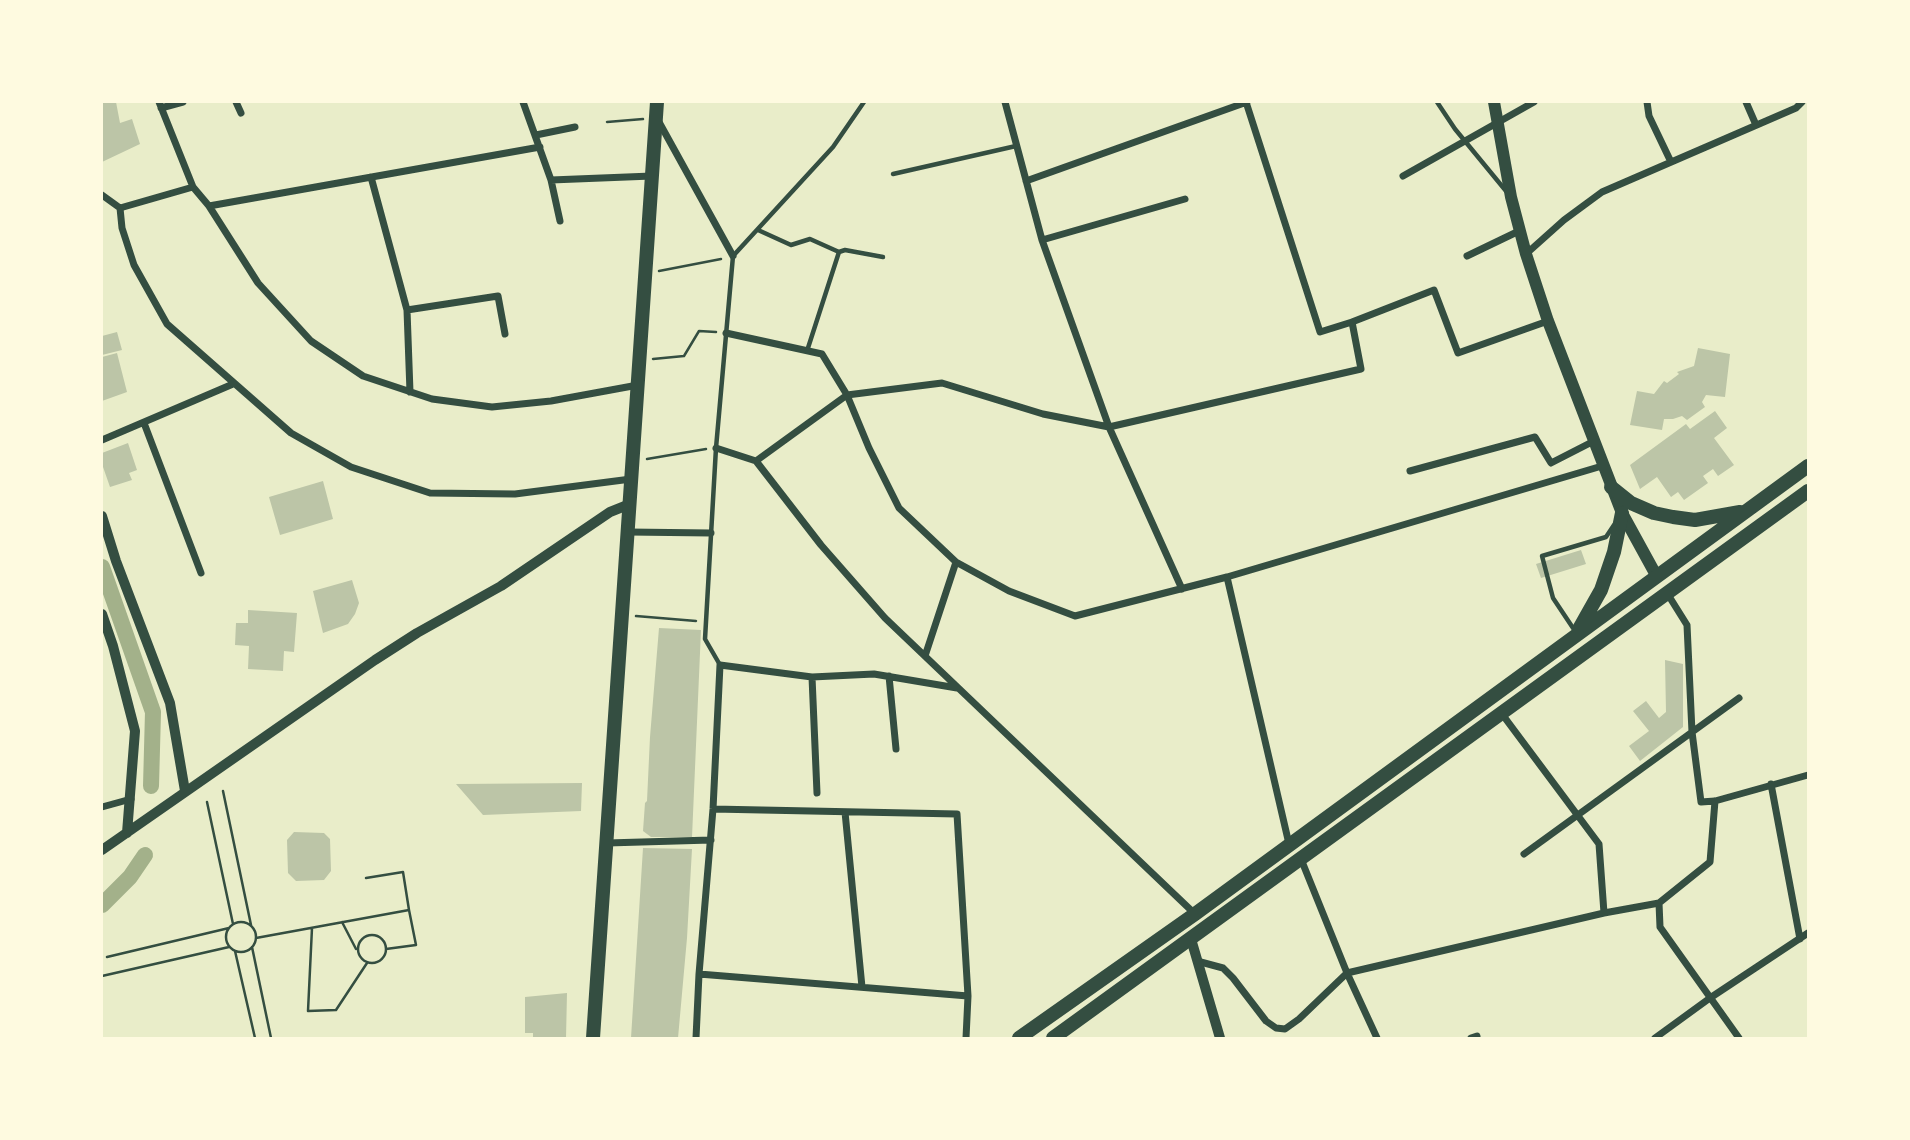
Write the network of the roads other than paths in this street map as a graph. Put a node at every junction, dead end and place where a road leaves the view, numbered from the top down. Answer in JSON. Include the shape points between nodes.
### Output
{"nodes":[{"id":1,"x":183,"y":102,"type":"edge"},
{"id":2,"x":236,"y":102,"type":"edge"},
{"id":3,"x":523,"y":102,"type":"edge"},
{"id":4,"x":657,"y":102,"type":"edge"},
{"id":5,"x":864,"y":102,"type":"edge"},
{"id":6,"x":1005,"y":102,"type":"edge"},
{"id":7,"x":1246,"y":102,"type":"edge"},
{"id":8,"x":1437,"y":102,"type":"edge"},
{"id":9,"x":1494,"y":102,"type":"edge"},
{"id":10,"x":1534,"y":102,"type":"edge"},
{"id":11,"x":1647,"y":102,"type":"edge"},
{"id":12,"x":1746,"y":102,"type":"edge"},
{"id":13,"x":1802,"y":102,"type":"edge"},
{"id":14,"x":160,"y":105,"type":"edge"},
{"id":15,"x":241,"y":113,"type":"dead end"},
{"id":16,"x":656,"y":118,"type":"junction"},
{"id":17,"x":1497,"y":121,"type":"junction"},
{"id":18,"x":1756,"y":124,"type":"junction"},
{"id":19,"x":575,"y":127,"type":"dead end"},
{"id":20,"x":536,"y":135,"type":"junction"},
{"id":21,"x":1465,"y":141,"type":"junction"},
{"id":22,"x":1016,"y":146,"type":"junction"},
{"id":23,"x":540,"y":147,"type":"junction"},
{"id":24,"x":1671,"y":162,"type":"junction"},
{"id":25,"x":893,"y":174,"type":"dead end"},
{"id":26,"x":652,"y":176,"type":"junction"},
{"id":27,"x":1403,"y":176,"type":"dead end"},
{"id":28,"x":372,"y":177,"type":"junction"},
{"id":29,"x":551,"y":180,"type":"junction"},
{"id":30,"x":1026,"y":181,"type":"junction"},
{"id":31,"x":193,"y":187,"type":"junction"},
{"id":32,"x":102,"y":195,"type":"edge"},
{"id":33,"x":1511,"y":197,"type":"junction"},
{"id":34,"x":1185,"y":199,"type":"dead end"},
{"id":35,"x":209,"y":206,"type":"junction"},
{"id":36,"x":120,"y":208,"type":"junction"},
{"id":37,"x":560,"y":221,"type":"dead end"},
{"id":38,"x":758,"y":230,"type":"junction"},
{"id":39,"x":1519,"y":231,"type":"junction"},
{"id":40,"x":1042,"y":240,"type":"junction"},
{"id":41,"x":839,"y":252,"type":"junction"},
{"id":42,"x":1526,"y":254,"type":"junction"},
{"id":43,"x":733,"y":256,"type":"junction"},
{"id":44,"x":1467,"y":256,"type":"dead end"},
{"id":45,"x":883,"y":257,"type":"dead end"},
{"id":46,"x":407,"y":310,"type":"junction"},
{"id":47,"x":1548,"y":321,"type":"junction"},
{"id":48,"x":1352,"y":322,"type":"junction"},
{"id":49,"x":726,"y":333,"type":"junction"},
{"id":50,"x":505,"y":334,"type":"dead end"},
{"id":51,"x":807,"y":351,"type":"junction"},
{"id":52,"x":233,"y":384,"type":"junction"},
{"id":53,"x":638,"y":385,"type":"junction"},
{"id":54,"x":410,"y":391,"type":"junction"},
{"id":55,"x":846,"y":395,"type":"junction"},
{"id":56,"x":144,"y":423,"type":"junction"},
{"id":57,"x":1109,"y":427,"type":"junction"},
{"id":58,"x":102,"y":440,"type":"edge"},
{"id":59,"x":1594,"y":441,"type":"junction"},
{"id":60,"x":716,"y":448,"type":"junction"},
{"id":61,"x":756,"y":461,"type":"junction"},
{"id":62,"x":1808,"y":466,"type":"edge"},
{"id":63,"x":1602,"y":467,"type":"junction"},
{"id":64,"x":1410,"y":471,"type":"dead end"},
{"id":65,"x":632,"y":478,"type":"junction"},
{"id":66,"x":1611,"y":487,"type":"junction"},
{"id":67,"x":1808,"y":491,"type":"edge"},
{"id":68,"x":630,"y":504,"type":"junction"},
{"id":69,"x":1746,"y":510,"type":"junction"},
{"id":70,"x":1622,"y":513,"type":"junction"},
{"id":71,"x":102,"y":516,"type":"edge"},
{"id":72,"x":628,"y":532,"type":"junction"},
{"id":73,"x":711,"y":533,"type":"junction"},
{"id":74,"x":956,"y":562,"type":"junction"},
{"id":75,"x":201,"y":573,"type":"dead end"},
{"id":76,"x":1657,"y":575,"type":"junction"},
{"id":77,"x":1227,"y":577,"type":"junction"},
{"id":78,"x":1181,"y":589,"type":"junction"},
{"id":79,"x":1667,"y":593,"type":"junction"},
{"id":80,"x":102,"y":614,"type":"edge"},
{"id":81,"x":1577,"y":634,"type":"junction"},
{"id":82,"x":107,"y":647,"type":"edge"},
{"id":83,"x":925,"y":656,"type":"junction"},
{"id":84,"x":720,"y":665,"type":"junction"},
{"id":85,"x":889,"y":676,"type":"junction"},
{"id":86,"x":812,"y":677,"type":"junction"},
{"id":87,"x":958,"y":688,"type":"junction"},
{"id":88,"x":1739,"y":698,"type":"dead end"},
{"id":89,"x":1502,"y":715,"type":"junction"},
{"id":90,"x":1692,"y":732,"type":"junction"},
{"id":91,"x":896,"y":750,"type":"dead end"},
{"id":92,"x":1808,"y":775,"type":"edge"},
{"id":93,"x":1771,"y":784,"type":"junction"},
{"id":94,"x":185,"y":791,"type":"junction"},
{"id":95,"x":817,"y":793,"type":"dead end"},
{"id":96,"x":131,"y":799,"type":"junction"},
{"id":97,"x":1716,"y":801,"type":"junction"},
{"id":98,"x":102,"y":807,"type":"edge"},
{"id":99,"x":713,"y":809,"type":"junction"},
{"id":100,"x":845,"y":812,"type":"junction"},
{"id":101,"x":1578,"y":815,"type":"junction"},
{"id":102,"x":127,"y":833,"type":"junction"},
{"id":103,"x":711,"y":840,"type":"junction"},
{"id":104,"x":607,"y":843,"type":"junction"},
{"id":105,"x":1289,"y":844,"type":"junction"},
{"id":106,"x":102,"y":850,"type":"edge"},
{"id":107,"x":1524,"y":854,"type":"dead end"},
{"id":108,"x":1301,"y":859,"type":"junction"},
{"id":109,"x":1659,"y":903,"type":"junction"},
{"id":110,"x":1604,"y":913,"type":"junction"},
{"id":111,"x":1195,"y":914,"type":"junction"},
{"id":112,"x":1808,"y":933,"type":"edge"},
{"id":113,"x":1191,"y":939,"type":"junction"},
{"id":114,"x":1800,"y":939,"type":"junction"},
{"id":115,"x":1197,"y":961,"type":"junction"},
{"id":116,"x":1346,"y":973,"type":"junction"},
{"id":117,"x":699,"y":974,"type":"junction"},
{"id":118,"x":862,"y":987,"type":"junction"},
{"id":119,"x":968,"y":996,"type":"junction"},
{"id":120,"x":1710,"y":998,"type":"junction"},
{"id":121,"x":593,"y":1038,"type":"edge"},
{"id":122,"x":696,"y":1038,"type":"edge"},
{"id":123,"x":966,"y":1038,"type":"edge"},
{"id":124,"x":1019,"y":1038,"type":"edge"},
{"id":125,"x":1053,"y":1038,"type":"edge"},
{"id":126,"x":1220,"y":1038,"type":"edge"},
{"id":127,"x":1377,"y":1038,"type":"edge"},
{"id":128,"x":1655,"y":1038,"type":"edge"},
{"id":129,"x":1739,"y":1038,"type":"edge"}],
"edges":[{"from":1,"to":14,"type":"street"},
{"from":2,"to":15,"type":"street"},
{"from":3,"to":20,"type":"street"},
{"from":4,"to":16,"type":"main road"},
{"from":5,"to":38,"type":"lane","via":[[833,147]]},
{"from":6,"to":22,"type":"street"},
{"from":7,"to":30,"type":"street"},
{"from":7,"to":48,"type":"street","via":[[1320,332]]},
{"from":8,"to":21,"type":"lane"},
{"from":9,"to":17,"type":"main road"},
{"from":10,"to":17,"type":"street"},
{"from":11,"to":24,"type":"street"},
{"from":12,"to":18,"type":"street"},
{"from":13,"to":18,"type":"street"},
{"from":14,"to":31,"type":"street"},
{"from":16,"to":26,"type":"main road"},
{"from":16,"to":43,"type":"street"},
{"from":17,"to":21,"type":"street"},
{"from":17,"to":33,"type":"main road"},
{"from":18,"to":24,"type":"street"},
{"from":19,"to":20,"type":"street"},
{"from":20,"to":23,"type":"street"},
{"from":21,"to":27,"type":"street"},
{"from":21,"to":33,"type":"lane"},
{"from":22,"to":25,"type":"lane"},
{"from":22,"to":30,"type":"street"},
{"from":23,"to":28,"type":"street"},
{"from":23,"to":29,"type":"street"},
{"from":24,"to":42,"type":"street","via":[[1602,192]]},
{"from":26,"to":29,"type":"street"},
{"from":26,"to":53,"type":"main road"},
{"from":28,"to":35,"type":"street"},
{"from":28,"to":46,"type":"street"},
{"from":29,"to":37,"type":"street"},
{"from":30,"to":40,"type":"street"},
{"from":31,"to":35,"type":"street"},
{"from":31,"to":36,"type":"street"},
{"from":32,"to":36,"type":"street"},
{"from":33,"to":39,"type":"main road"},
{"from":34,"to":40,"type":"street"},
{"from":35,"to":54,"type":"street","via":[[258,283],[311,341],[363,376]]},
{"from":36,"to":52,"type":"street","via":[[134,265],[167,324]]},
{"from":38,"to":41,"type":"lane","via":[[791,245],[810,239]]},
{"from":38,"to":43,"type":"lane"},
{"from":39,"to":42,"type":"main road"},
{"from":39,"to":44,"type":"street"},
{"from":40,"to":57,"type":"street"},
{"from":41,"to":45,"type":"lane"},
{"from":41,"to":51,"type":"lane"},
{"from":42,"to":47,"type":"main road"},
{"from":43,"to":49,"type":"lane"},
{"from":46,"to":50,"type":"street","via":[[498,296]]},
{"from":46,"to":54,"type":"street"},
{"from":47,"to":48,"type":"street","via":[[1458,353],[1434,290]]},
{"from":47,"to":59,"type":"main road"},
{"from":48,"to":57,"type":"street","via":[[1361,369]]},
{"from":49,"to":51,"type":"street"},
{"from":49,"to":60,"type":"lane"},
{"from":51,"to":55,"type":"street","via":[[822,354]]},
{"from":52,"to":56,"type":"street"},
{"from":52,"to":65,"type":"street","via":[[291,433],[351,467],[430,493],[515,494]]},
{"from":53,"to":54,"type":"street","via":[[492,407],[432,399]]},
{"from":53,"to":65,"type":"main road"},
{"from":55,"to":57,"type":"street","via":[[943,383],[1043,414]]},
{"from":55,"to":61,"type":"street"},
{"from":55,"to":74,"type":"street","via":[[899,508]]},
{"from":56,"to":58,"type":"street"},
{"from":56,"to":75,"type":"street"},
{"from":57,"to":78,"type":"street"},
{"from":59,"to":63,"type":"main road"},
{"from":59,"to":64,"type":"street","via":[[1552,463],[1535,438]]},
{"from":60,"to":61,"type":"street"},
{"from":60,"to":73,"type":"lane"},
{"from":61,"to":83,"type":"street","via":[[821,545]]},
{"from":62,"to":69,"type":"main road"},
{"from":63,"to":66,"type":"main road"},
{"from":63,"to":77,"type":"street"},
{"from":65,"to":68,"type":"main road"},
{"from":66,"to":69,"type":"main road","via":[[1630,503],[1673,517],[1704,519]]},
{"from":66,"to":70,"type":"main road"},
{"from":67,"to":79,"type":"main road"},
{"from":68,"to":72,"type":"main road"},
{"from":68,"to":94,"type":"street","via":[[610,512],[501,586],[375,660]]},
{"from":69,"to":76,"type":"main road"},
{"from":70,"to":76,"type":"main road"},
{"from":70,"to":81,"type":"main road","via":[[1601,590]]},
{"from":70,"to":81,"type":"lane","via":[[1606,537],[1542,556],[1553,598]]},
{"from":71,"to":94,"type":"street","via":[[170,703]]},
{"from":72,"to":73,"type":"street"},
{"from":72,"to":104,"type":"main road"},
{"from":73,"to":84,"type":"lane","via":[[705,639]]},
{"from":74,"to":78,"type":"street","via":[[1009,591],[1075,616]]},
{"from":74,"to":83,"type":"street"},
{"from":76,"to":79,"type":"main road"},
{"from":76,"to":81,"type":"main road"},
{"from":77,"to":78,"type":"street"},
{"from":77,"to":105,"type":"street"},
{"from":79,"to":89,"type":"main road"},
{"from":79,"to":90,"type":"street","via":[[1687,625]]},
{"from":80,"to":82,"type":"street"},
{"from":81,"to":105,"type":"main road"},
{"from":82,"to":96,"type":"street","via":[[135,731]]},
{"from":83,"to":87,"type":"street"},
{"from":84,"to":86,"type":"street"},
{"from":84,"to":99,"type":"street"},
{"from":85,"to":86,"type":"street"},
{"from":85,"to":87,"type":"street"},
{"from":85,"to":91,"type":"street"},
{"from":86,"to":95,"type":"street"},
{"from":87,"to":111,"type":"street"},
{"from":88,"to":90,"type":"street"},
{"from":89,"to":101,"type":"street"},
{"from":89,"to":108,"type":"main road"},
{"from":90,"to":97,"type":"street","via":[[1701,802]]},
{"from":90,"to":101,"type":"street"},
{"from":92,"to":93,"type":"street"},
{"from":93,"to":97,"type":"street"},
{"from":93,"to":114,"type":"street"},
{"from":94,"to":102,"type":"street"},
{"from":96,"to":98,"type":"street"},
{"from":96,"to":102,"type":"street"},
{"from":97,"to":109,"type":"street","via":[[1710,862]]},
{"from":99,"to":100,"type":"street"},
{"from":99,"to":103,"type":"street"},
{"from":100,"to":118,"type":"street"},
{"from":100,"to":119,"type":"street","via":[[957,814]]},
{"from":101,"to":107,"type":"street"},
{"from":101,"to":110,"type":"street","via":[[1599,844]]},
{"from":102,"to":106,"type":"street"},
{"from":103,"to":104,"type":"street"},
{"from":103,"to":117,"type":"street"},
{"from":104,"to":121,"type":"main road"},
{"from":105,"to":111,"type":"main road"},
{"from":108,"to":113,"type":"main road"},
{"from":108,"to":116,"type":"street"},
{"from":109,"to":110,"type":"street"},
{"from":109,"to":120,"type":"street","via":[[1660,927]]},
{"from":110,"to":116,"type":"street"},
{"from":111,"to":124,"type":"main road"},
{"from":112,"to":114,"type":"street"},
{"from":113,"to":115,"type":"street"},
{"from":113,"to":125,"type":"main road"},
{"from":114,"to":120,"type":"street"},
{"from":115,"to":116,"type":"street","via":[[1223,968],[1266,1021],[1280,1029],[1299,1019]]},
{"from":115,"to":126,"type":"street"},
{"from":116,"to":127,"type":"street"},
{"from":117,"to":118,"type":"street"},
{"from":117,"to":122,"type":"street"},
{"from":118,"to":119,"type":"street"},
{"from":119,"to":123,"type":"street"},
{"from":120,"to":128,"type":"street"},
{"from":120,"to":129,"type":"street"}]}
